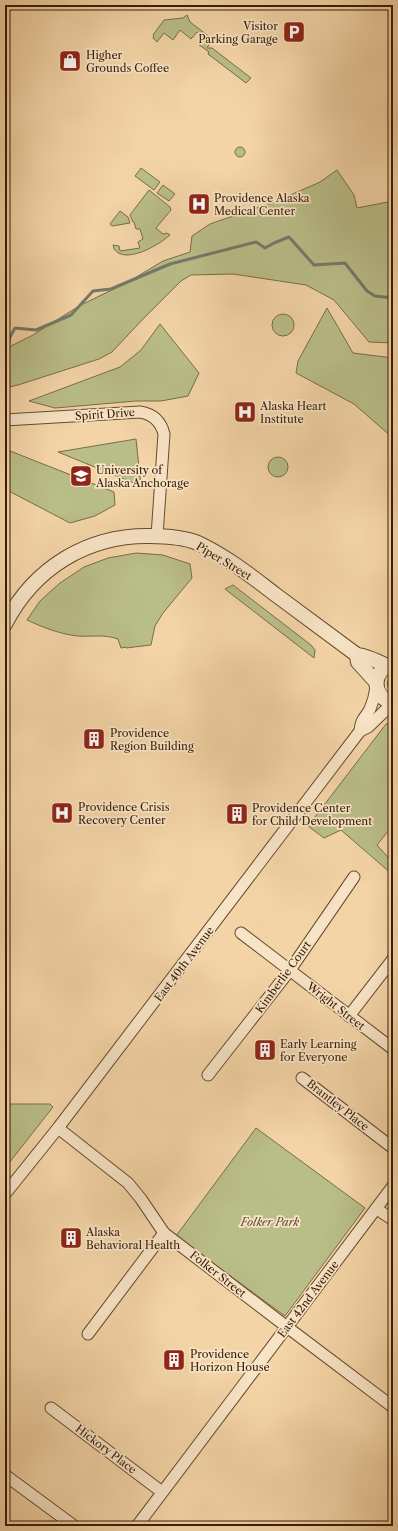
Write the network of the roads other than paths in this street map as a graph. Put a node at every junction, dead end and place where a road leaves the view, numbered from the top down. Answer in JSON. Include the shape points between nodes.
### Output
{"nodes":[{"id":1,"x":5,"y":420,"type":"edge"},
{"id":2,"x":157,"y":536,"type":"junction"},
{"id":3,"x":5,"y":624,"type":"edge"},
{"id":4,"x":357,"y":655,"type":"junction"},
{"id":5,"x":390,"y":665,"type":"edge"},
{"id":6,"x":376,"y":685,"type":"junction"},
{"id":7,"x":393,"y":703,"type":"edge"},
{"id":8,"x":360,"y":731,"type":"junction"},
{"id":9,"x":354,"y":877,"type":"dead end"},
{"id":10,"x":241,"y":933,"type":"dead end"},
{"id":11,"x":393,"y":959,"type":"edge"},
{"id":12,"x":290,"y":970,"type":"junction"},
{"id":13,"x":349,"y":1016,"type":"junction"},
{"id":14,"x":393,"y":1049,"type":"edge"},
{"id":15,"x":208,"y":1075,"type":"dead end"},
{"id":16,"x":302,"y":1078,"type":"dead end"},
{"id":17,"x":58,"y":1128,"type":"junction"},
{"id":18,"x":393,"y":1148,"type":"edge"},
{"id":19,"x":393,"y":1186,"type":"edge"},
{"id":20,"x":5,"y":1194,"type":"edge"},
{"id":21,"x":377,"y":1208,"type":"junction"},
{"id":22,"x":393,"y":1220,"type":"edge"},
{"id":23,"x":164,"y":1233,"type":"junction"},
{"id":24,"x":287,"y":1327,"type":"junction"},
{"id":25,"x":88,"y":1334,"type":"dead end"},
{"id":26,"x":393,"y":1407,"type":"edge"},
{"id":27,"x":51,"y":1408,"type":"dead end"},
{"id":28,"x":5,"y":1475,"type":"edge"},
{"id":29,"x":162,"y":1492,"type":"junction"},
{"id":30,"x":74,"y":1526,"type":"edge"},
{"id":31,"x":137,"y":1526,"type":"edge"}],
"edges":[{"from":1,"to":2,"type":"street","name":"Spirit Drive","via":[[140,412],[152,416],[164,434]]},
{"from":2,"to":3,"type":"street","name":"Piper Street","via":[[109,540],[68,556],[36,581],[12,610]]},
{"from":2,"to":4,"type":"street","name":"Piper Street","via":[[176,537],[196,543],[236,565]]},
{"from":4,"to":5,"type":"street","name":"Piper Street"},
{"from":4,"to":6,"type":"street","name":"Piper Street","via":[[358,662]]},
{"from":5,"to":6,"type":"street","name":"Piper Street","via":[[379,672]]},
{"from":6,"to":7,"type":"street","name":"Piper Street","via":[[380,696]]},
{"from":6,"to":8,"type":"street","name":"East 40th Avenue","via":[[369,710],[361,722]]},
{"from":7,"to":8,"type":"street","name":"East 40th Avenue","via":[[368,727]]},
{"from":8,"to":17,"type":"street","name":"East 40th Avenue"},
{"from":9,"to":12,"type":"street","name":"Kimberlie Court"},
{"from":10,"to":12,"type":"street","name":"Wright Street"},
{"from":11,"to":13,"type":"street"},
{"from":12,"to":13,"type":"street","name":"Wright Street"},
{"from":12,"to":15,"type":"street","name":"Kimberlie Court"},
{"from":13,"to":14,"type":"street","name":"Wright Street"},
{"from":16,"to":18,"type":"street","name":"Brantley Place"},
{"from":17,"to":20,"type":"street","name":"East 40th Avenue"},
{"from":17,"to":23,"type":"street","name":"Folker Street","via":[[128,1182]]},
{"from":19,"to":21,"type":"street","name":"East 42nd Avenue"},
{"from":21,"to":22,"type":"street"},
{"from":21,"to":24,"type":"street","name":"East 42nd Avenue"},
{"from":23,"to":24,"type":"street","name":"Folker Street"},
{"from":23,"to":25,"type":"street"},
{"from":24,"to":26,"type":"street","name":"Folker Street"},
{"from":24,"to":29,"type":"street","name":"East 42nd Avenue"},
{"from":27,"to":29,"type":"street","name":"Hickory Place"},
{"from":28,"to":30,"type":"street"},
{"from":29,"to":31,"type":"street","name":"East 42nd Avenue"}]}
